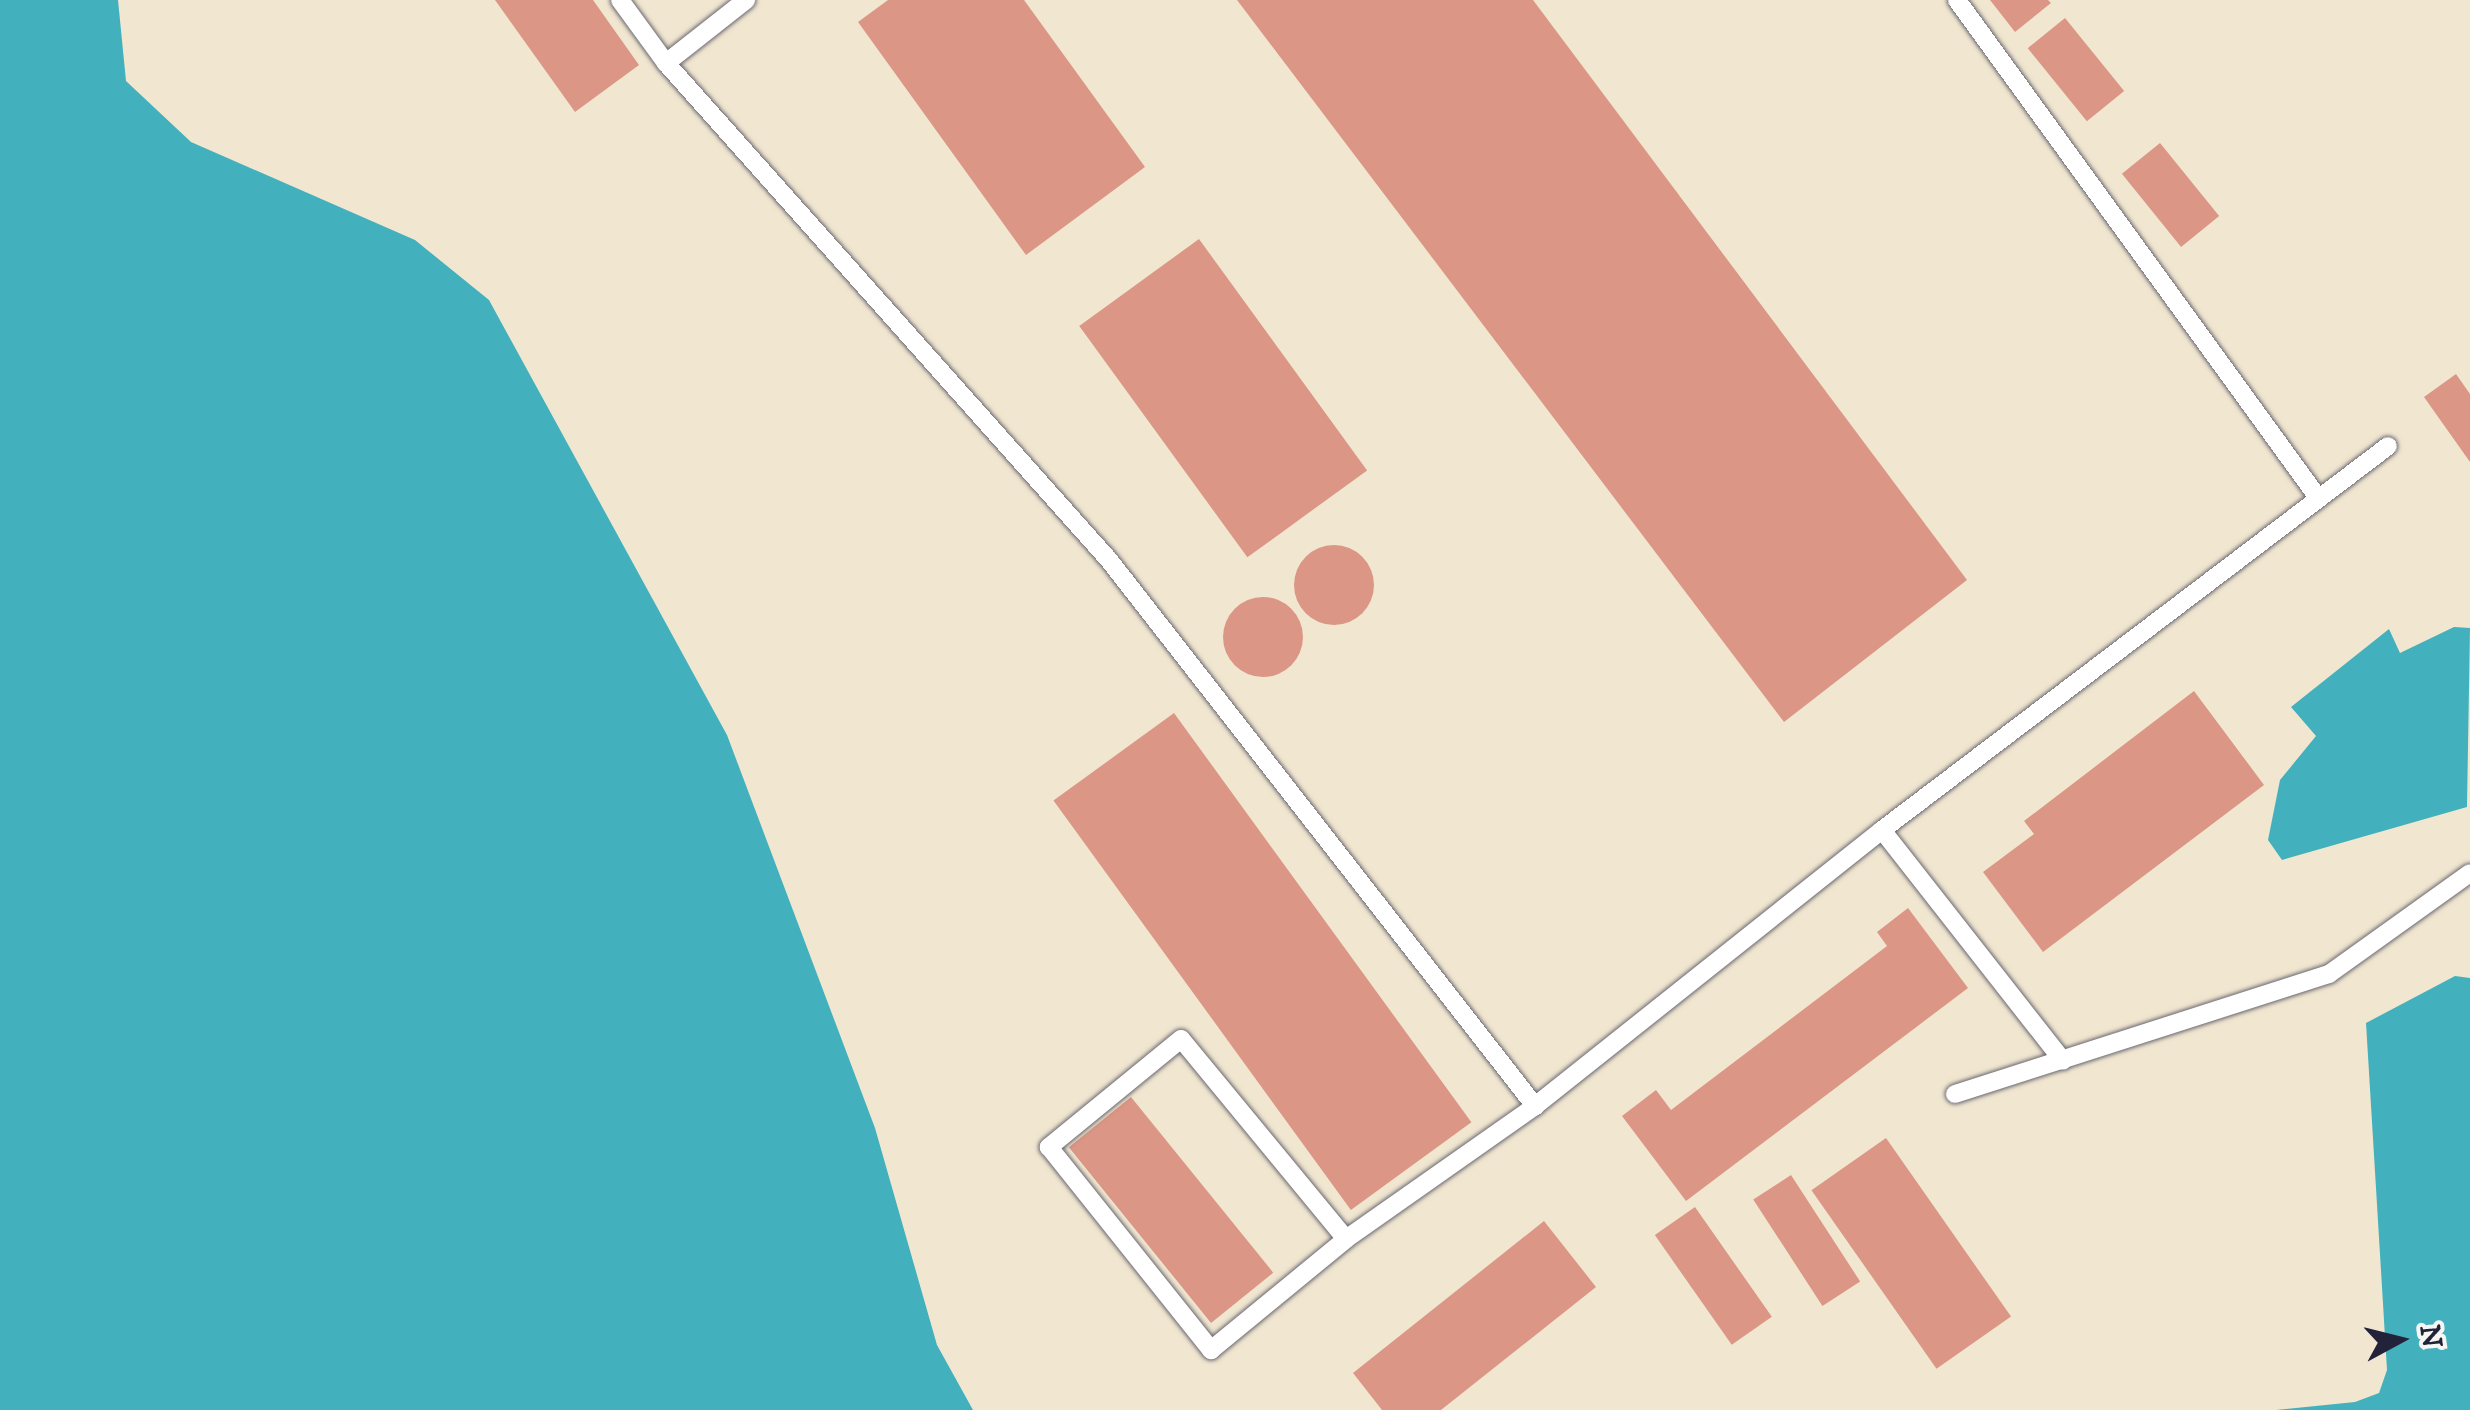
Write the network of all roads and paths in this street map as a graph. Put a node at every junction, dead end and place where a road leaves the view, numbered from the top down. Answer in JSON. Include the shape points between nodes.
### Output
{"nodes":[{"id":1,"x":620,"y":0,"type":"edge"},
{"id":2,"x":746,"y":0,"type":"edge"},
{"id":3,"x":1956,"y":0,"type":"edge"},
{"id":4,"x":666,"y":63,"type":"junction"},
{"id":5,"x":2388,"y":446,"type":"dead end"},
{"id":6,"x":2319,"y":499,"type":"junction"},
{"id":7,"x":1882,"y":830,"type":"junction"},
{"id":8,"x":2470,"y":873,"type":"edge"},
{"id":9,"x":2063,"y":1061,"type":"junction"},
{"id":10,"x":1956,"y":1094,"type":"dead end"},
{"id":11,"x":1536,"y":1106,"type":"junction"},
{"id":12,"x":1346,"y":1239,"type":"junction"}],
"edges":[{"from":1,"to":4,"type":"lane"},
{"from":2,"to":4,"type":"lane"},
{"from":3,"to":6,"type":"lane"},
{"from":4,"to":11,"type":"lane","via":[[1109,560]]},
{"from":5,"to":6,"type":"lane"},
{"from":6,"to":7,"type":"lane"},
{"from":7,"to":9,"type":"lane"},
{"from":7,"to":11,"type":"lane"},
{"from":8,"to":9,"type":"lane","via":[[2329,974]]},
{"from":9,"to":10,"type":"lane"},
{"from":11,"to":12,"type":"lane"},
{"from":12,"to":12,"type":"lane","via":[[1211,1350],[1049,1147],[1181,1039]]}]}
